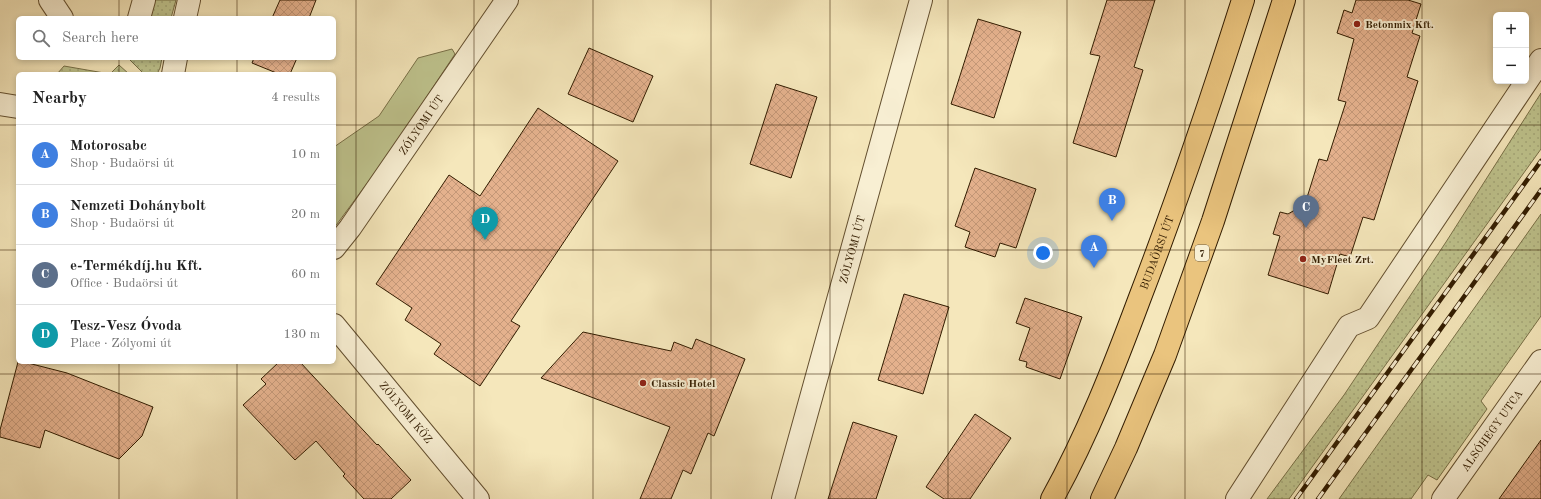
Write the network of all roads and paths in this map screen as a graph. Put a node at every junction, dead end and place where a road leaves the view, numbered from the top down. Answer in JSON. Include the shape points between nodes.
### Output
{"nodes":[{"id":1,"x":50,"y":0,"type":"edge"},
{"id":2,"x":189,"y":0,"type":"edge"},
{"id":3,"x":507,"y":0,"type":"edge"},
{"id":4,"x":921,"y":0,"type":"edge"},
{"id":5,"x":1244,"y":0,"type":"edge"},
{"id":6,"x":1284,"y":0,"type":"edge"},
{"id":7,"x":61,"y":16,"type":"edge"},
{"id":8,"x":185,"y":16,"type":"edge"},
{"id":9,"x":176,"y":60,"type":"edge"},
{"id":10,"x":1541,"y":60,"type":"edge"},
{"id":11,"x":173,"y":72,"type":"edge"},
{"id":12,"x":0,"y":104,"type":"edge"},
{"id":13,"x":16,"y":107,"type":"edge"},
{"id":14,"x":336,"y":245,"type":"edge"},
{"id":15,"x":336,"y":327,"type":"edge"},
{"id":16,"x":1541,"y":361,"type":"edge"},
{"id":17,"x":478,"y":499,"type":"edge"},
{"id":18,"x":783,"y":499,"type":"edge"},
{"id":19,"x":1052,"y":499,"type":"edge"},
{"id":20,"x":1102,"y":499,"type":"edge"},
{"id":21,"x":1237,"y":499,"type":"edge"},
{"id":22,"x":1443,"y":499,"type":"edge"}],
"edges":[{"from":1,"to":7,"type":"street"},
{"from":2,"to":8,"type":"street"},
{"from":3,"to":14,"type":"street","name":"ZÓLYOMI ÚT"},
{"from":4,"to":18,"type":"street","name":"ZÓLYOMI ÚT"},
{"from":5,"to":19,"type":"main road","name":"BUDAÖRSI ÚT","via":[[1166,231],[1120,351]]},
{"from":6,"to":20,"type":"main road","number":"7","via":[[1213,221],[1165,355]]},
{"from":9,"to":11,"type":"street"},
{"from":10,"to":21,"type":"street","via":[[1368,318],[1349,326]]},
{"from":12,"to":13,"type":"street"},
{"from":15,"to":17,"type":"street","name":"ZÓLYOMI KÖZ"},
{"from":16,"to":22,"type":"street","name":"ALSÓHEGY UTCA"}]}
